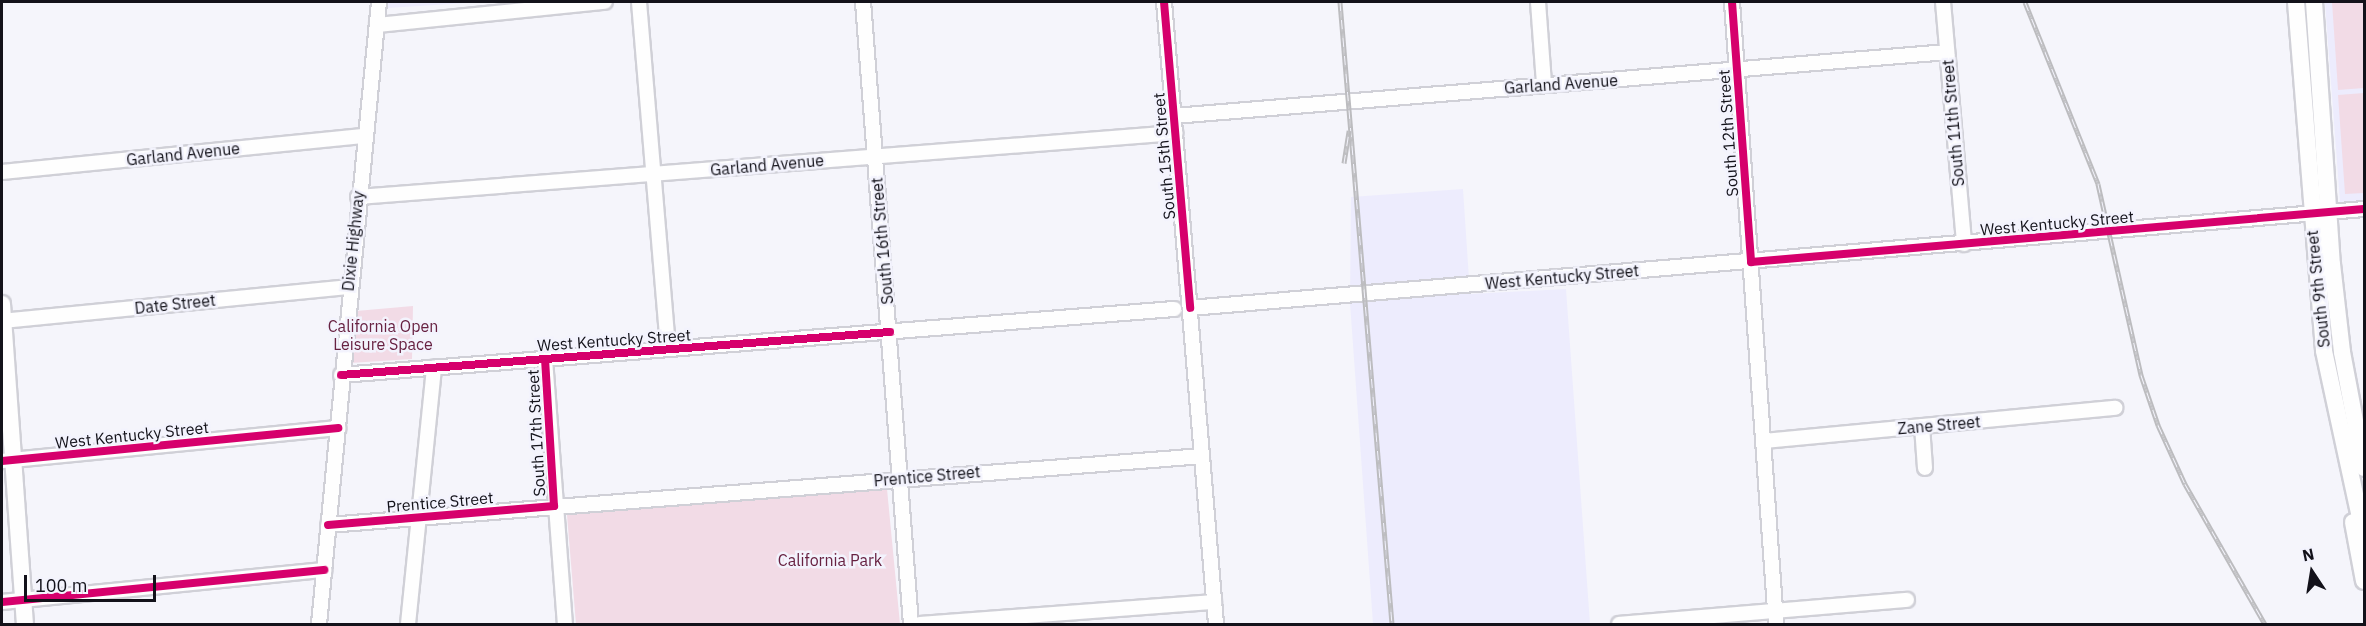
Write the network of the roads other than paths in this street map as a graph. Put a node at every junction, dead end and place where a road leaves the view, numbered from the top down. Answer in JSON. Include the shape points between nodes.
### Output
{"nodes":[{"id":1,"x":379,"y":2,"type":"edge"},
{"id":2,"x":605,"y":2,"type":"edge"},
{"id":3,"x":639,"y":2,"type":"edge"},
{"id":4,"x":863,"y":2,"type":"edge"},
{"id":5,"x":1164,"y":2,"type":"edge"},
{"id":6,"x":1538,"y":2,"type":"edge"},
{"id":7,"x":1732,"y":2,"type":"edge"},
{"id":8,"x":1943,"y":2,"type":"edge"},
{"id":9,"x":2296,"y":2,"type":"edge"},
{"id":10,"x":2314,"y":2,"type":"edge"},
{"id":11,"x":377,"y":25,"type":"junction"},
{"id":12,"x":1947,"y":52,"type":"junction"},
{"id":13,"x":1737,"y":70,"type":"junction"},
{"id":14,"x":1544,"y":84,"type":"junction"},
{"id":15,"x":1174,"y":116,"type":"junction"},
{"id":16,"x":1176,"y":133,"type":"junction"},
{"id":17,"x":365,"y":136,"type":"junction"},
{"id":18,"x":875,"y":156,"type":"junction"},
{"id":19,"x":2,"y":172,"type":"edge"},
{"id":20,"x":654,"y":174,"type":"junction"},
{"id":21,"x":358,"y":197,"type":"junction"},
{"id":22,"x":2364,"y":209,"type":"edge"},
{"id":23,"x":2319,"y":213,"type":"junction"},
{"id":24,"x":1964,"y":244,"type":"junction"},
{"id":25,"x":1751,"y":262,"type":"junction"},
{"id":26,"x":348,"y":287,"type":"junction"},
{"id":27,"x":1190,"y":308,"type":"junction"},
{"id":28,"x":1174,"y":309,"type":"dead end"},
{"id":29,"x":2,"y":315,"type":"edge"},
{"id":30,"x":890,"y":332,"type":"junction"},
{"id":31,"x":668,"y":349,"type":"junction"},
{"id":32,"x":545,"y":359,"type":"junction"},
{"id":33,"x":434,"y":367,"type":"junction"},
{"id":34,"x":341,"y":375,"type":"junction"},
{"id":35,"x":2115,"y":408,"type":"dead end"},
{"id":36,"x":1922,"y":426,"type":"junction"},
{"id":37,"x":338,"y":428,"type":"junction"},
{"id":38,"x":1764,"y":441,"type":"junction"},
{"id":39,"x":1202,"y":456,"type":"junction"},
{"id":40,"x":7,"y":461,"type":"edge"},
{"id":41,"x":2346,"y":467,"type":"junction"},
{"id":42,"x":1925,"y":468,"type":"dead end"},
{"id":43,"x":2364,"y":468,"type":"edge"},
{"id":44,"x":902,"y":478,"type":"junction"},
{"id":45,"x":554,"y":506,"type":"junction"},
{"id":46,"x":418,"y":518,"type":"junction"},
{"id":47,"x":328,"y":525,"type":"junction"},
{"id":48,"x":2364,"y":536,"type":"edge"},
{"id":49,"x":324,"y":570,"type":"junction"},
{"id":50,"x":2364,"y":580,"type":"edge"},
{"id":51,"x":23,"y":600,"type":"junction"},
{"id":52,"x":1907,"y":600,"type":"dead end"},
{"id":53,"x":2,"y":602,"type":"edge"},
{"id":54,"x":1214,"y":602,"type":"junction"},
{"id":55,"x":1776,"y":617,"type":"edge"},
{"id":56,"x":25,"y":624,"type":"edge"},
{"id":57,"x":319,"y":624,"type":"edge"},
{"id":58,"x":408,"y":624,"type":"edge"},
{"id":59,"x":565,"y":624,"type":"edge"},
{"id":60,"x":911,"y":624,"type":"edge"},
{"id":61,"x":920,"y":624,"type":"edge"},
{"id":62,"x":1216,"y":624,"type":"edge"},
{"id":63,"x":1619,"y":624,"type":"edge"}],
"edges":[{"from":1,"to":11,"type":"street","name":"Dixie Highway"},
{"from":2,"to":11,"type":"street"},
{"from":3,"to":20,"type":"street"},
{"from":4,"to":18,"type":"street","name":"South 16th Street"},
{"from":5,"to":15,"type":"street","name":"South 15th Street"},
{"from":6,"to":14,"type":"street"},
{"from":7,"to":13,"type":"street","name":"South 12th Street"},
{"from":8,"to":12,"type":"street","name":"South 11th Street"},
{"from":9,"to":23,"type":"main road","name":"South 9th Street"},
{"from":10,"to":23,"type":"main road","name":"South 9th Street"},
{"from":11,"to":17,"type":"street","name":"Dixie Highway"},
{"from":12,"to":13,"type":"street","name":"Garland Avenue"},
{"from":12,"to":24,"type":"street","name":"South 11th Street"},
{"from":13,"to":14,"type":"street","name":"Garland Avenue"},
{"from":13,"to":25,"type":"street","name":"South 12th Street"},
{"from":14,"to":15,"type":"street","name":"Garland Avenue"},
{"from":15,"to":16,"type":"street","name":"South 15th Street"},
{"from":16,"to":18,"type":"street","name":"Garland Avenue"},
{"from":16,"to":27,"type":"street","name":"South 15th Street"},
{"from":17,"to":19,"type":"street","name":"Garland Avenue"},
{"from":17,"to":21,"type":"street","name":"Dixie Highway"},
{"from":18,"to":20,"type":"street","name":"Garland Avenue"},
{"from":18,"to":30,"type":"street","name":"South 16th Street"},
{"from":20,"to":21,"type":"street","name":"Garland Avenue"},
{"from":20,"to":31,"type":"street"},
{"from":21,"to":26,"type":"street","name":"Dixie Highway"},
{"from":22,"to":23,"type":"street","name":"West Kentucky Street"},
{"from":23,"to":24,"type":"street","name":"West Kentucky Street"},
{"from":23,"to":41,"type":"main road","name":"South 9th Street","via":[[2324,351]]},
{"from":23,"to":43,"type":"main road","name":"South 9th Street"},
{"from":24,"to":25,"type":"street","name":"West Kentucky Street"},
{"from":25,"to":27,"type":"street","name":"West Kentucky Street"},
{"from":25,"to":38,"type":"street","name":"South 12th Street"},
{"from":26,"to":29,"type":"street","name":"Date Street"},
{"from":26,"to":34,"type":"street","name":"Dixie Highway"},
{"from":27,"to":39,"type":"street","name":"South 15th Street"},
{"from":28,"to":30,"type":"street","name":"West Kentucky Street"},
{"from":29,"to":40,"type":"main road"},
{"from":30,"to":31,"type":"street","name":"West Kentucky Street"},
{"from":30,"to":44,"type":"street","name":"South 16th Street"},
{"from":31,"to":32,"type":"street","name":"West Kentucky Street"},
{"from":32,"to":33,"type":"street","name":"West Kentucky Street"},
{"from":32,"to":45,"type":"street","name":"South 17th Street"},
{"from":33,"to":34,"type":"street","name":"West Kentucky Street"},
{"from":33,"to":46,"type":"street"},
{"from":34,"to":37,"type":"street","name":"Dixie Highway"},
{"from":35,"to":36,"type":"street","name":"Zane Street"},
{"from":36,"to":38,"type":"street","name":"Zane Street"},
{"from":36,"to":42,"type":"street"},
{"from":37,"to":40,"type":"street","name":"West Kentucky Street"},
{"from":37,"to":47,"type":"street","name":"Dixie Highway"},
{"from":38,"to":55,"type":"street","name":"South 12th Street"},
{"from":39,"to":44,"type":"street","name":"Prentice Street"},
{"from":39,"to":54,"type":"street","name":"South 15th Street"},
{"from":40,"to":51,"type":"main road"},
{"from":41,"to":48,"type":"main road","name":"South 9th Street"},
{"from":41,"to":50,"type":"main road"},
{"from":44,"to":45,"type":"street","name":"Prentice Street"},
{"from":44,"to":60,"type":"street","name":"South 16th Street"},
{"from":45,"to":46,"type":"street","name":"Prentice Street"},
{"from":45,"to":59,"type":"street","name":"South 17th Street"},
{"from":46,"to":47,"type":"street","name":"Prentice Street"},
{"from":46,"to":58,"type":"street"},
{"from":47,"to":49,"type":"street","name":"Dixie Highway"},
{"from":49,"to":51,"type":"street"},
{"from":49,"to":57,"type":"street","name":"Dixie Highway"},
{"from":51,"to":53,"type":"street"},
{"from":51,"to":56,"type":"main road"},
{"from":52,"to":55,"type":"street"},
{"from":54,"to":61,"type":"street"},
{"from":54,"to":62,"type":"street","name":"South 15th Street"},
{"from":55,"to":63,"type":"street"}]}
